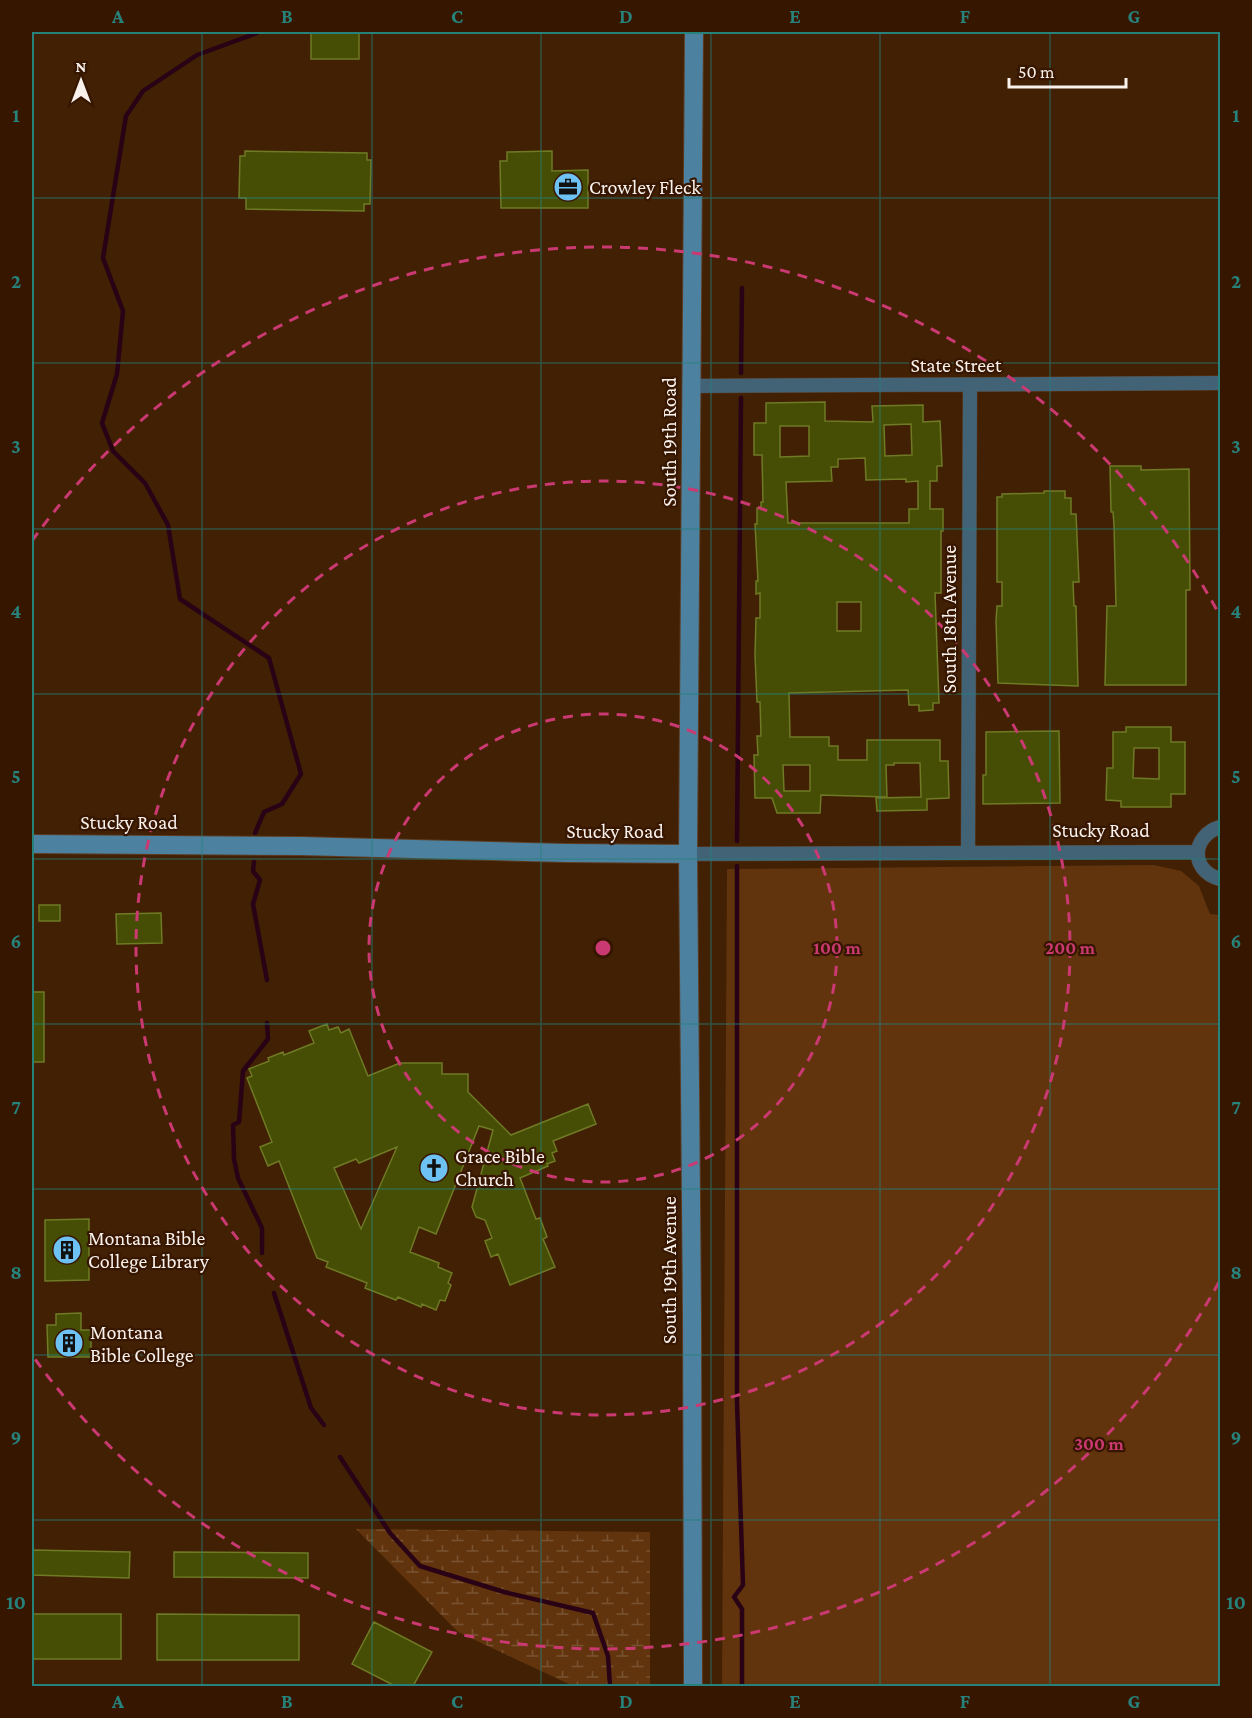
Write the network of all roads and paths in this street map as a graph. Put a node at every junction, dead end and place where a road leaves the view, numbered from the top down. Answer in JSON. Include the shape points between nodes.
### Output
{"nodes":[{"id":1,"x":694,"y":32,"type":"edge"},
{"id":2,"x":1221,"y":383,"type":"edge"},
{"id":3,"x":970,"y":385,"type":"junction"},
{"id":4,"x":692,"y":386,"type":"junction"},
{"id":5,"x":1221,"y":827,"type":"edge"},
{"id":6,"x":32,"y":844,"type":"edge"},
{"id":7,"x":1198,"y":852,"type":"junction"},
{"id":8,"x":968,"y":853,"type":"junction"},
{"id":9,"x":688,"y":854,"type":"junction"},
{"id":10,"x":1221,"y":879,"type":"edge"},
{"id":11,"x":693,"y":1686,"type":"edge"}],
"edges":[{"from":1,"to":4,"type":"main road","name":"South 19th Road"},
{"from":2,"to":3,"type":"street","name":"State Street"},
{"from":3,"to":4,"type":"street","name":"State Street"},
{"from":3,"to":8,"type":"street","name":"South 18th Avenue"},
{"from":4,"to":9,"type":"main road","name":"South 19th Road"},
{"from":5,"to":7,"type":"street","via":[[1205,835]]},
{"from":6,"to":9,"type":"main road","name":"Stucky Road"},
{"from":7,"to":8,"type":"street","name":"Stucky Road"},
{"from":7,"to":10,"type":"street","via":[[1204,869]]},
{"from":8,"to":9,"type":"street","name":"Stucky Road"},
{"from":9,"to":11,"type":"main road","name":"South 19th Avenue"}]}
